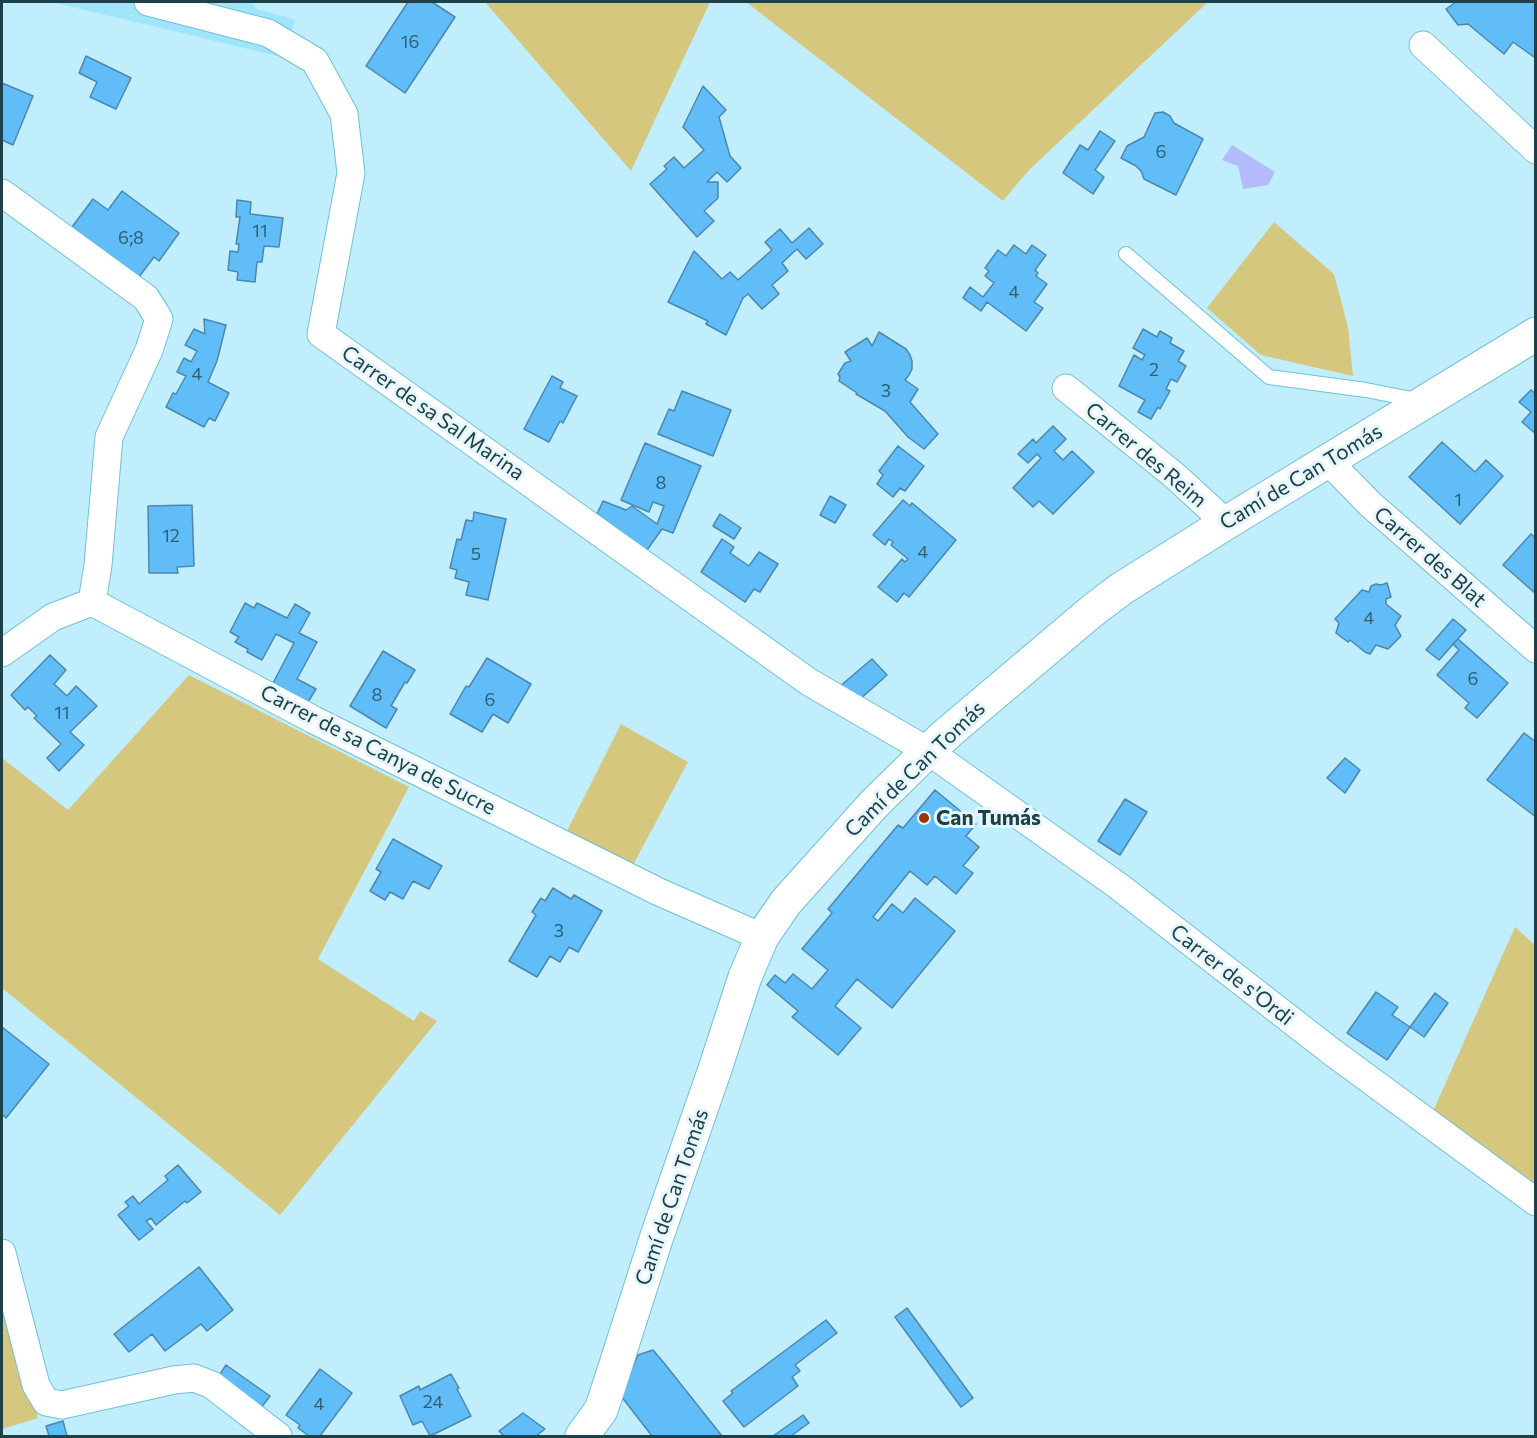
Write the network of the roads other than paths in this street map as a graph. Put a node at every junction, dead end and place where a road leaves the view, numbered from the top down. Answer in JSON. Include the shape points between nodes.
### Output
{"nodes":[{"id":1,"x":148,"y":2,"type":"edge"},
{"id":2,"x":1423,"y":45,"type":"dead end"},
{"id":3,"x":1536,"y":150,"type":"edge"},
{"id":4,"x":2,"y":193,"type":"edge"},
{"id":5,"x":1126,"y":254,"type":"dead end"},
{"id":6,"x":1536,"y":333,"type":"edge"},
{"id":7,"x":1066,"y":388,"type":"dead end"},
{"id":8,"x":1425,"y":402,"type":"junction"},
{"id":9,"x":1328,"y":461,"type":"junction"},
{"id":10,"x":1226,"y":523,"type":"junction"},
{"id":11,"x":93,"y":602,"type":"junction"},
{"id":12,"x":1536,"y":649,"type":"edge"},
{"id":13,"x":2,"y":653,"type":"edge"},
{"id":14,"x":928,"y":751,"type":"junction"},
{"id":15,"x":762,"y":937,"type":"junction"},
{"id":16,"x":1536,"y":1202,"type":"edge"},
{"id":17,"x":2,"y":1252,"type":"edge"},
{"id":18,"x":278,"y":1437,"type":"edge"},
{"id":19,"x":582,"y":1437,"type":"edge"}],
"edges":[{"from":1,"to":14,"type":"street","name":"Carrer de sa Sal Marina","via":[[268,33],[315,61],[344,114],[351,173],[321,334],[809,682]]},
{"from":2,"to":3,"type":"street"},
{"from":4,"to":11,"type":"street","via":[[146,298],[159,319],[109,437]]},
{"from":5,"to":8,"type":"lane","via":[[1269,377]]},
{"from":6,"to":8,"type":"street","name":"Camí de Can Tomás"},
{"from":7,"to":10,"type":"street","name":"Carrer des Reim","via":[[1171,471]]},
{"from":8,"to":9,"type":"street","name":"Camí de Can Tomás"},
{"from":9,"to":10,"type":"street","name":"Camí de Can Tomás"},
{"from":9,"to":12,"type":"street","name":"Carrer des Blat","via":[[1370,504]]},
{"from":10,"to":14,"type":"street","name":"Camí de Can Tomás","via":[[1092,610]]},
{"from":11,"to":13,"type":"street","via":[[54,617]]},
{"from":11,"to":15,"type":"street","name":"Carrer de sa Canya de Sucre","via":[[314,720],[659,891]]},
{"from":14,"to":15,"type":"street","name":"Camí de Can Tomás","via":[[874,804],[786,902]]},
{"from":14,"to":16,"type":"street","name":"Carrer de s'Ordi","via":[[1117,885],[1332,1052]]},
{"from":15,"to":19,"type":"street","name":"Camí de Can Tomás","via":[[745,976],[601,1410]]},
{"from":17,"to":18,"type":"street","via":[[36,1385],[46,1402],[62,1405],[194,1378],[212,1385]]}]}
